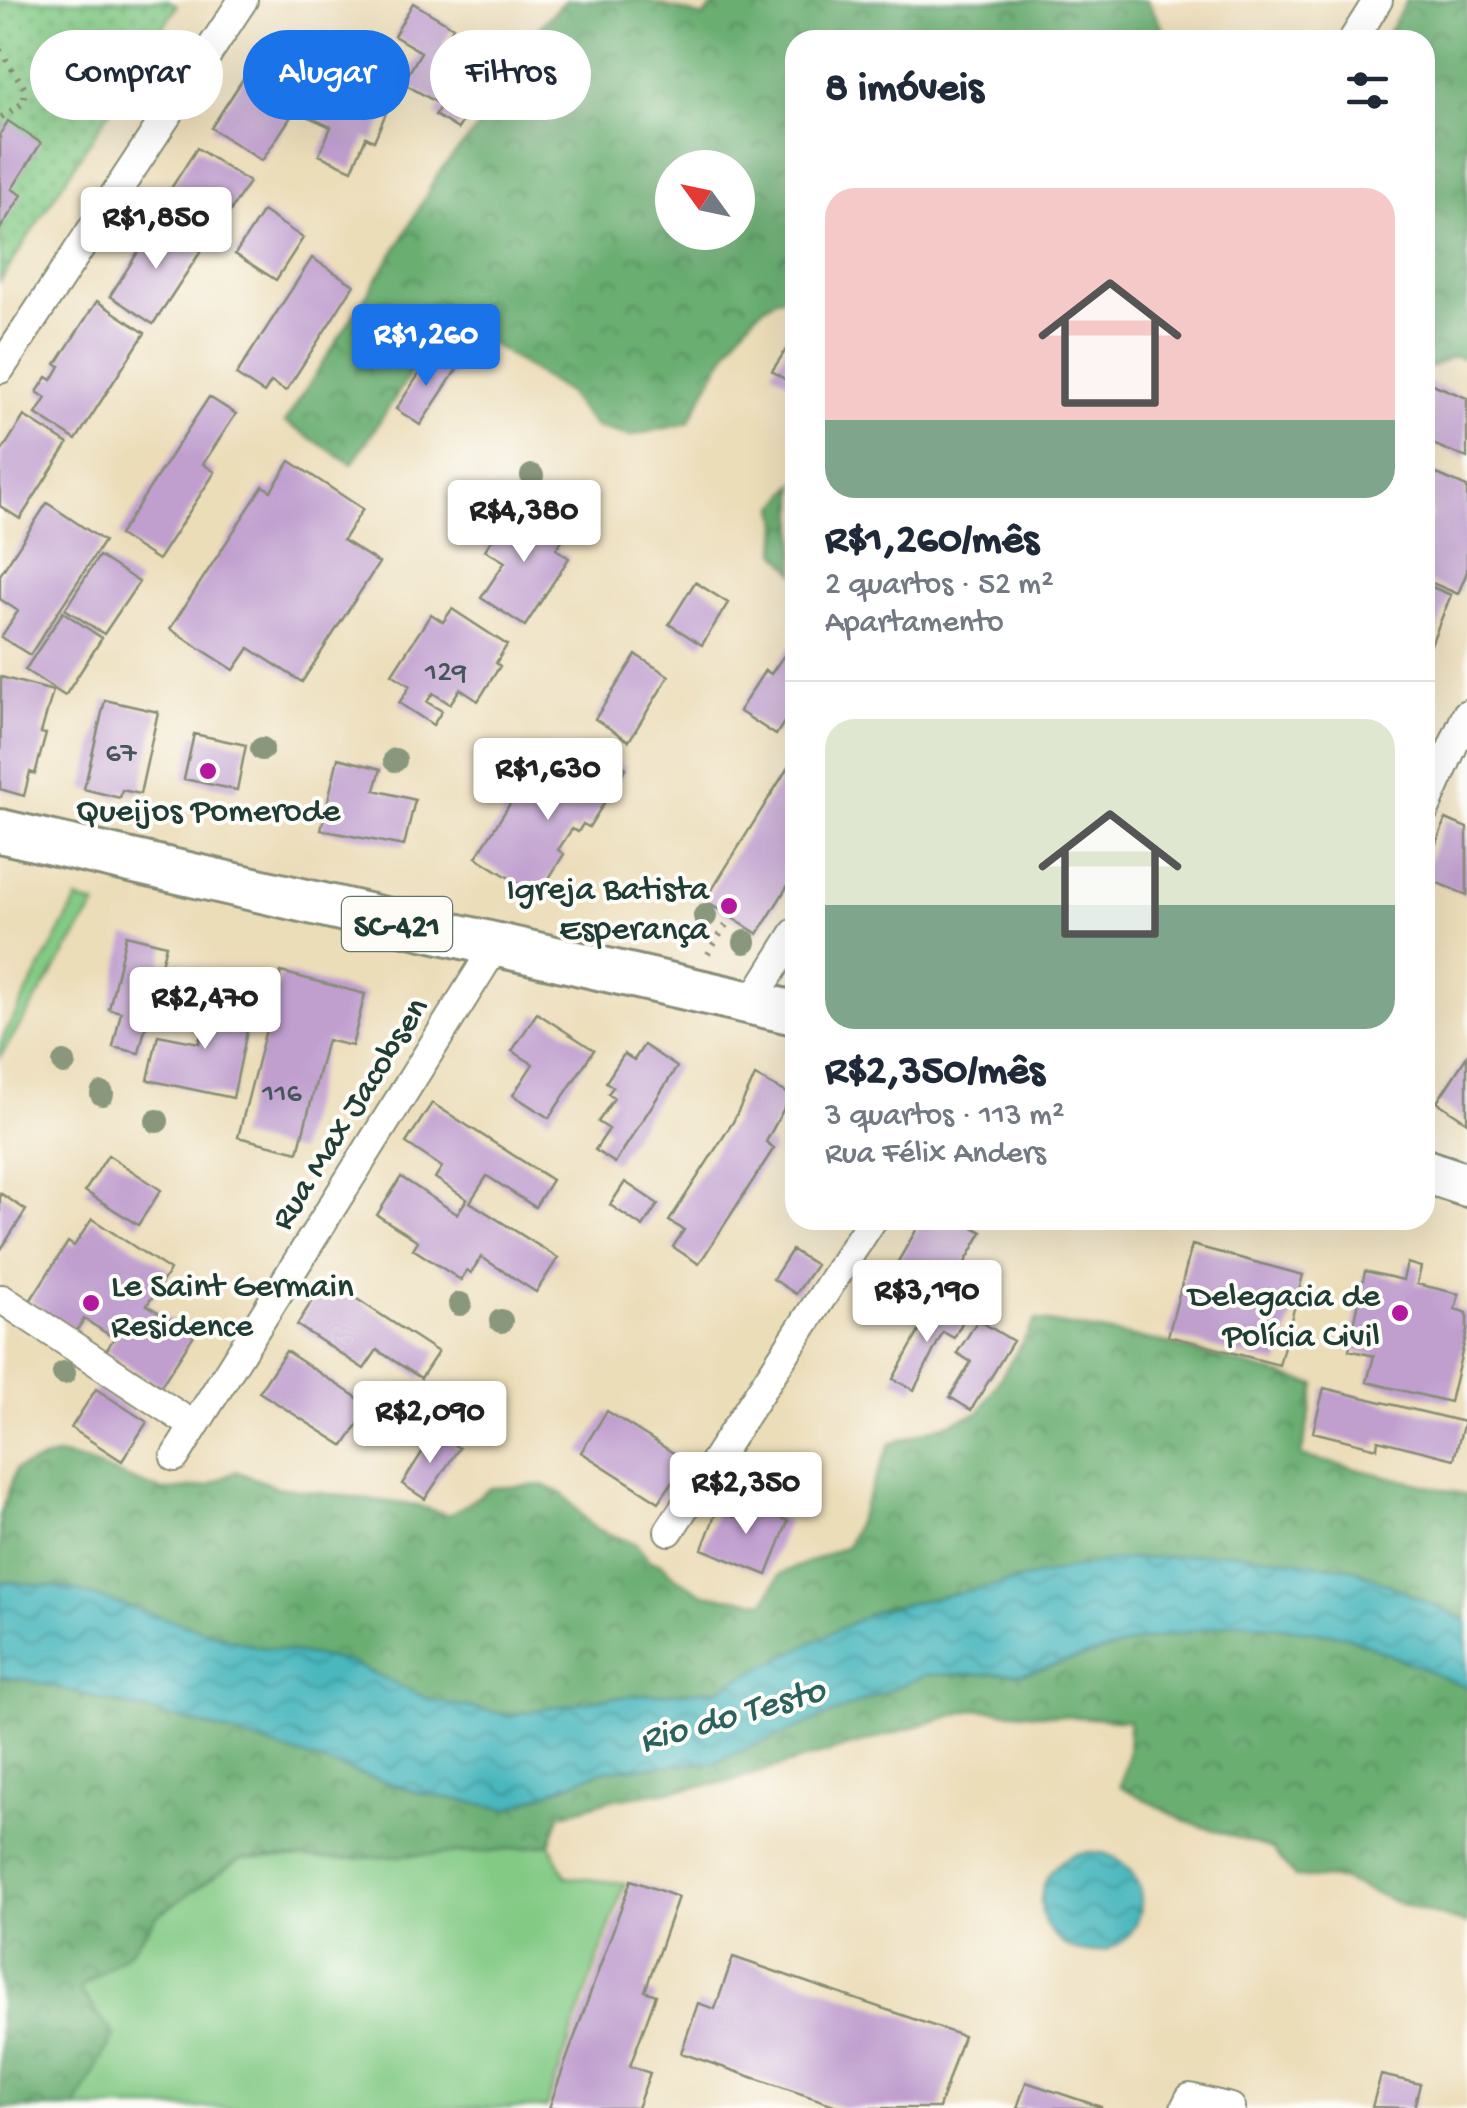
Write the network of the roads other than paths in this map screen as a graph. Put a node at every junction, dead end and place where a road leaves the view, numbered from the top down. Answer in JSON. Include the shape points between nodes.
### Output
{"nodes":[{"id":1,"x":242,"y":0,"type":"edge"},
{"id":2,"x":1378,"y":0,"type":"edge"},
{"id":3,"x":1359,"y":30,"type":"edge"},
{"id":4,"x":0,"y":369,"type":"edge"},
{"id":5,"x":1467,"y":714,"type":"edge"},
{"id":6,"x":1435,"y":786,"type":"edge"},
{"id":7,"x":0,"y":831,"type":"edge"},
{"id":8,"x":495,"y":947,"type":"junction"},
{"id":9,"x":785,"y":949,"type":"edge"},
{"id":10,"x":751,"y":1004,"type":"junction"},
{"id":11,"x":785,"y":1012,"type":"edge"},
{"id":12,"x":1435,"y":1174,"type":"edge"},
{"id":13,"x":1467,"y":1184,"type":"edge"},
{"id":14,"x":865,"y":1230,"type":"edge"},
{"id":15,"x":2,"y":1298,"type":"edge"},
{"id":16,"x":194,"y":1426,"type":"junction"},
{"id":17,"x":175,"y":1457,"type":"dead end"},
{"id":18,"x":669,"y":1531,"type":"dead end"},
{"id":19,"x":1187,"y":2103,"type":"edge"},
{"id":20,"x":1231,"y":2108,"type":"edge"}],
"edges":[{"from":1,"to":4,"type":"street"},
{"from":2,"to":3,"type":"street"},
{"from":5,"to":6,"type":"street"},
{"from":7,"to":8,"type":"main road","number":"SC-421"},
{"from":8,"to":10,"type":"main road","number":"SC-421"},
{"from":8,"to":16,"type":"street","name":"Rua Max Jacobsen"},
{"from":9,"to":10,"type":"street"},
{"from":10,"to":11,"type":"main road","number":"SC-421"},
{"from":12,"to":13,"type":"main road"},
{"from":14,"to":18,"type":"street"},
{"from":15,"to":16,"type":"street"},
{"from":16,"to":17,"type":"street","name":"Rua Max Jacobsen"},
{"from":19,"to":20,"type":"street"}]}
